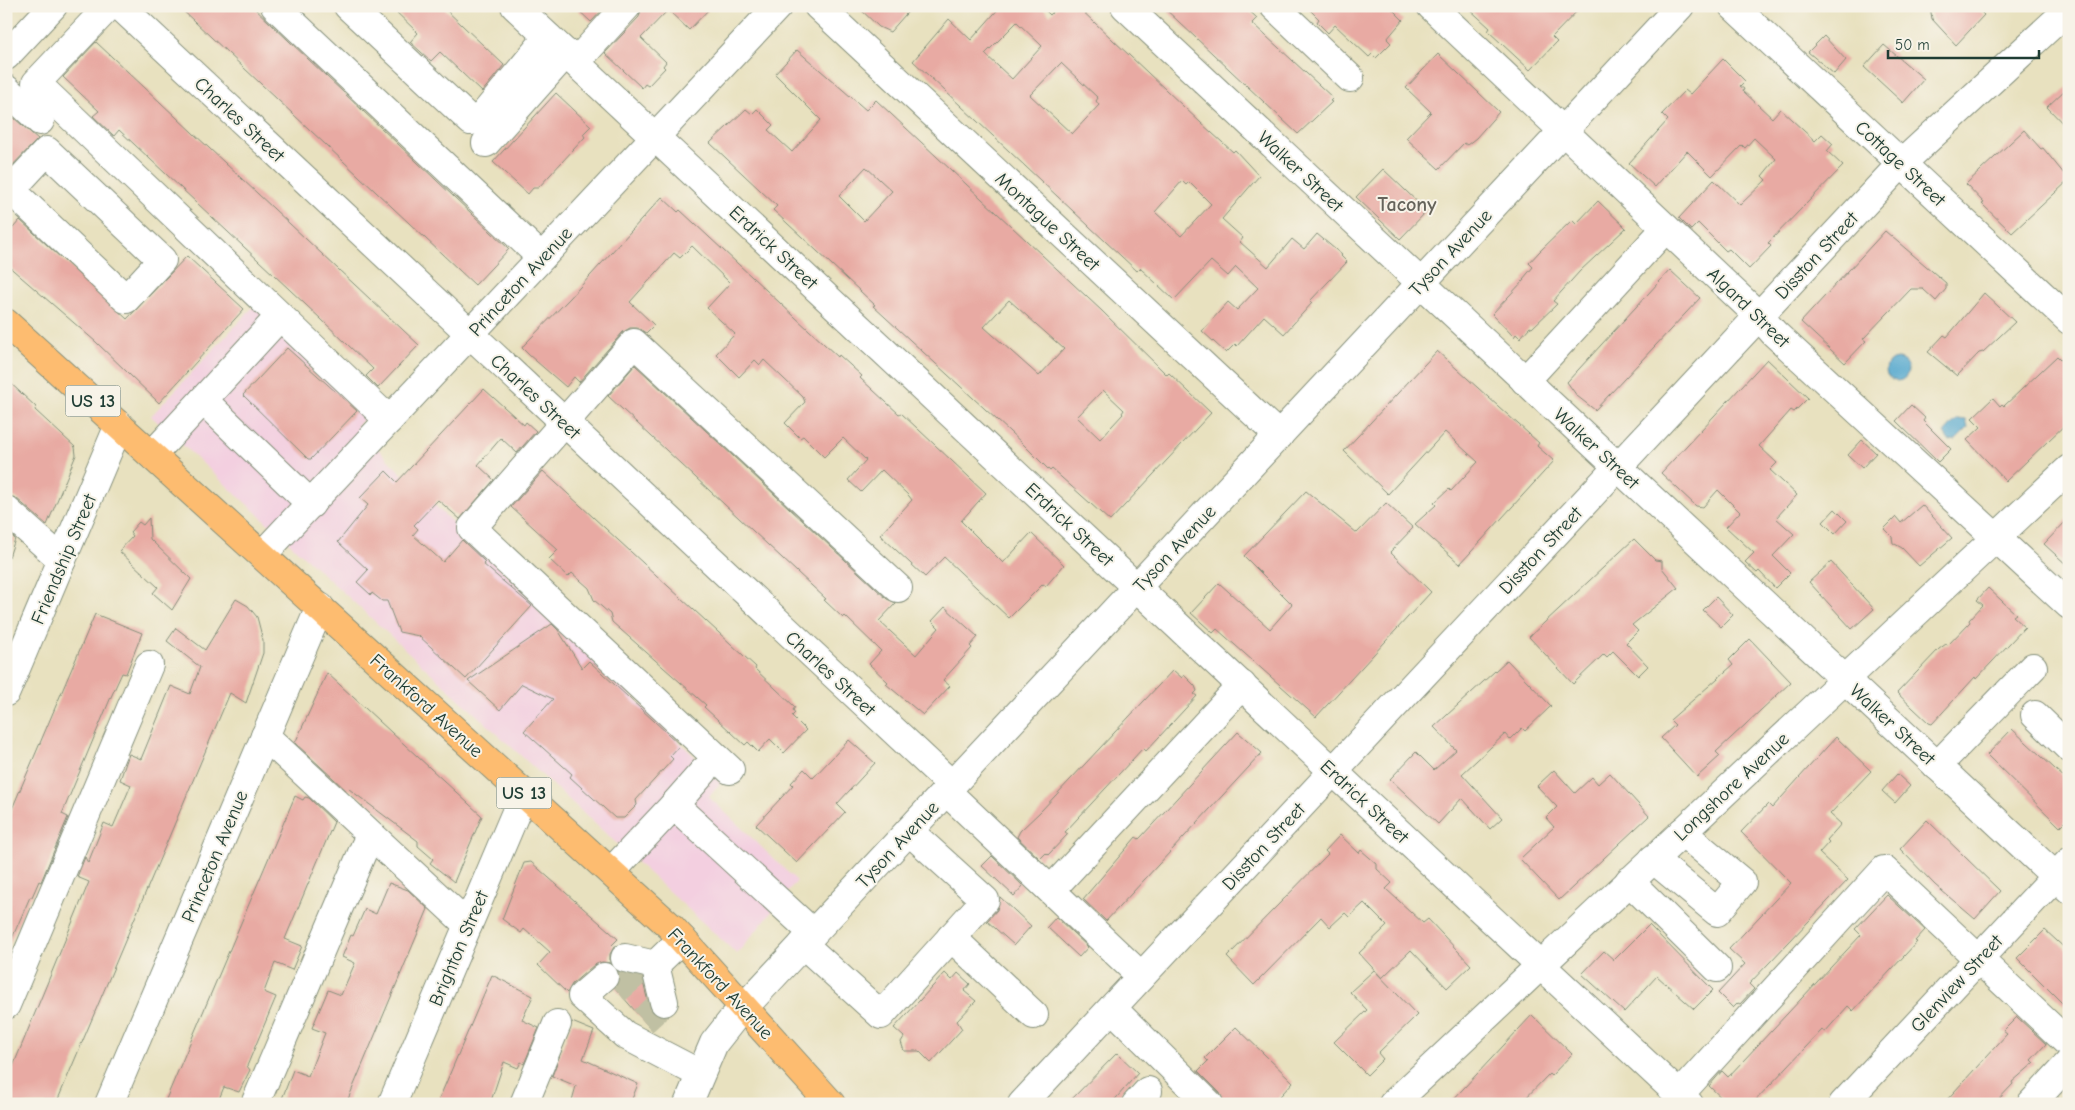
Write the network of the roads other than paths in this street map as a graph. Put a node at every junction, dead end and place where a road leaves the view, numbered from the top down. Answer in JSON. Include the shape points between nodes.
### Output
{"nodes":[{"id":1,"x":53,"y":6,"type":"edge"},
{"id":2,"x":109,"y":6,"type":"edge"},
{"id":3,"x":120,"y":6,"type":"edge"},
{"id":4,"x":275,"y":6,"type":"edge"},
{"id":5,"x":348,"y":6,"type":"edge"},
{"id":6,"x":515,"y":6,"type":"edge"},
{"id":7,"x":627,"y":6,"type":"edge"},
{"id":8,"x":778,"y":6,"type":"edge"},
{"id":9,"x":818,"y":6,"type":"edge"},
{"id":10,"x":1125,"y":6,"type":"edge"},
{"id":11,"x":1274,"y":6,"type":"edge"},
{"id":12,"x":1431,"y":6,"type":"edge"},
{"id":13,"x":1680,"y":6,"type":"edge"},
{"id":14,"x":1734,"y":6,"type":"edge"},
{"id":15,"x":2058,"y":18,"type":"edge"},
{"id":16,"x":563,"y":51,"type":"junction"},
{"id":17,"x":6,"y":56,"type":"edge"},
{"id":18,"x":1350,"y":78,"type":"dead end"},
{"id":19,"x":6,"y":89,"type":"edge"},
{"id":20,"x":40,"y":121,"type":"dead end"},
{"id":21,"x":1563,"y":132,"type":"junction"},
{"id":22,"x":655,"y":136,"type":"junction"},
{"id":23,"x":486,"y":143,"type":"dead end"},
{"id":24,"x":1902,"y":164,"type":"junction"},
{"id":25,"x":9,"y":192,"type":"edge"},
{"id":26,"x":1666,"y":228,"type":"junction"},
{"id":27,"x":541,"y":258,"type":"junction"},
{"id":28,"x":1421,"y":283,"type":"junction"},
{"id":29,"x":1759,"y":316,"type":"junction"},
{"id":30,"x":2069,"y":320,"type":"edge"},
{"id":31,"x":6,"y":323,"type":"edge"},
{"id":32,"x":271,"y":326,"type":"dead end"},
{"id":33,"x":470,"y":335,"type":"junction"},
{"id":34,"x":1525,"y":381,"type":"junction"},
{"id":35,"x":203,"y":400,"type":"junction"},
{"id":36,"x":389,"y":420,"type":"junction"},
{"id":37,"x":565,"y":423,"type":"junction"},
{"id":38,"x":119,"y":425,"type":"junction"},
{"id":39,"x":1278,"y":436,"type":"junction"},
{"id":40,"x":152,"y":455,"type":"junction"},
{"id":41,"x":1618,"y":467,"type":"junction"},
{"id":42,"x":2069,"y":469,"type":"edge"},
{"id":43,"x":311,"y":504,"type":"junction"},
{"id":44,"x":6,"y":510,"type":"edge"},
{"id":45,"x":1997,"y":537,"type":"junction"},
{"id":46,"x":262,"y":556,"type":"junction"},
{"id":47,"x":62,"y":560,"type":"junction"},
{"id":48,"x":1137,"y":587,"type":"junction"},
{"id":49,"x":898,"y":588,"type":"dead end"},
{"id":50,"x":2069,"y":606,"type":"edge"},
{"id":51,"x":320,"y":608,"type":"junction"},
{"id":52,"x":149,"y":665,"type":"dead end"},
{"id":53,"x":2033,"y":667,"type":"dead end"},
{"id":54,"x":1844,"y":680,"type":"junction"},
{"id":55,"x":1242,"y":685,"type":"junction"},
{"id":56,"x":6,"y":692,"type":"edge"},
{"id":57,"x":2035,"y":715,"type":"dead end"},
{"id":58,"x":265,"y":736,"type":"junction"},
{"id":59,"x":2069,"y":748,"type":"edge"},
{"id":60,"x":1937,"y":766,"type":"junction"},
{"id":61,"x":1333,"y":771,"type":"junction"},
{"id":62,"x":949,"y":788,"type":"junction"},
{"id":63,"x":524,"y":793,"type":"junction"},
{"id":64,"x":674,"y":805,"type":"junction"},
{"id":65,"x":909,"y":831,"type":"junction"},
{"id":66,"x":1682,"y":832,"type":"junction"},
{"id":67,"x":365,"y":846,"type":"dead end"},
{"id":68,"x":1653,"y":859,"type":"junction"},
{"id":69,"x":611,"y":872,"type":"junction"},
{"id":70,"x":2064,"y":876,"type":"edge"},
{"id":71,"x":1629,"y":881,"type":"junction"},
{"id":72,"x":1050,"y":890,"type":"junction"},
{"id":73,"x":468,"y":925,"type":"junction"},
{"id":74,"x":951,"y":937,"type":"junction"},
{"id":75,"x":682,"y":938,"type":"junction"},
{"id":76,"x":808,"y":939,"type":"junction"},
{"id":77,"x":1977,"y":960,"type":"junction"},
{"id":78,"x":1541,"y":965,"type":"junction"},
{"id":79,"x":1718,"y":968,"type":"dead end"},
{"id":80,"x":1142,"y":976,"type":"junction"},
{"id":81,"x":610,"y":983,"type":"tunnel mouth"},
{"id":82,"x":659,"y":998,"type":"dead end"},
{"id":83,"x":6,"y":1005,"type":"edge"},
{"id":84,"x":744,"y":1006,"type":"junction"},
{"id":85,"x":1112,"y":1008,"type":"junction"},
{"id":86,"x":1034,"y":1015,"type":"dead end"},
{"id":87,"x":557,"y":1024,"type":"dead end"},
{"id":88,"x":2069,"y":1044,"type":"edge"},
{"id":89,"x":2069,"y":1063,"type":"edge"},
{"id":90,"x":700,"y":1074,"type":"junction"},
{"id":91,"x":1684,"y":1099,"type":"edge"},
{"id":92,"x":110,"y":1104,"type":"edge"},
{"id":93,"x":256,"y":1104,"type":"edge"},
{"id":94,"x":392,"y":1104,"type":"edge"},
{"id":95,"x":524,"y":1104,"type":"edge"},
{"id":96,"x":688,"y":1104,"type":"edge"},
{"id":97,"x":831,"y":1104,"type":"edge"},
{"id":98,"x":1022,"y":1104,"type":"edge"},
{"id":99,"x":1209,"y":1104,"type":"edge"},
{"id":100,"x":1392,"y":1104,"type":"edge"},
{"id":101,"x":1843,"y":1104,"type":"edge"},
{"id":102,"x":2031,"y":1104,"type":"edge"}],
"edges":[{"from":1,"to":17,"type":"street"},
{"from":2,"to":36,"type":"street","via":[[36,84]]},
{"from":3,"to":33,"type":"street","name":"Charles Street"},
{"from":4,"to":27,"type":"street"},
{"from":5,"to":16,"type":"street","via":[[471,121],[481,118]]},
{"from":6,"to":16,"type":"street","name":"Erdrick Street"},
{"from":7,"to":16,"type":"street"},
{"from":8,"to":22,"type":"street","name":"Princeton Avenue"},
{"from":9,"to":39,"type":"street","name":"Montague Street"},
{"from":10,"to":28,"type":"street","name":"Walker Street"},
{"from":11,"to":18,"type":"street"},
{"from":12,"to":21,"type":"street","name":"Algard Street"},
{"from":13,"to":21,"type":"street","name":"Tyson Avenue"},
{"from":14,"to":24,"type":"street","name":"Cottage Street"},
{"from":15,"to":24,"type":"street","name":"Disston Street"},
{"from":16,"to":22,"type":"street","name":"Erdrick Street"},
{"from":16,"to":23,"type":"street"},
{"from":19,"to":20,"type":"street"},
{"from":21,"to":26,"type":"street","name":"Algard Street"},
{"from":21,"to":28,"type":"street","name":"Tyson Avenue"},
{"from":22,"to":27,"type":"street","name":"Princeton Avenue"},
{"from":22,"to":48,"type":"street","name":"Erdrick Street"},
{"from":24,"to":29,"type":"street","name":"Disston Street"},
{"from":24,"to":30,"type":"street","name":"Cottage Street"},
{"from":25,"to":25,"type":"street","via":[[47,151],[162,260],[126,299]]},
{"from":26,"to":29,"type":"street","name":"Algard Street"},
{"from":26,"to":34,"type":"street"},
{"from":27,"to":33,"type":"street","name":"Princeton Avenue"},
{"from":28,"to":34,"type":"street","name":"Walker Street"},
{"from":28,"to":39,"type":"street","name":"Tyson Avenue"},
{"from":29,"to":41,"type":"street","name":"Disston Street"},
{"from":29,"to":45,"type":"street","name":"Algard Street"},
{"from":31,"to":38,"type":"main road","name":"Frankford Avenue","number":"US 13"},
{"from":32,"to":35,"type":"street"},
{"from":33,"to":36,"type":"street","name":"Princeton Avenue"},
{"from":33,"to":37,"type":"street","name":"Charles Street"},
{"from":34,"to":41,"type":"street","name":"Walker Street"},
{"from":35,"to":40,"type":"street"},
{"from":35,"to":43,"type":"street"},
{"from":36,"to":43,"type":"street","name":"Princeton Avenue"},
{"from":37,"to":49,"type":"street","via":[[634,343]]},
{"from":37,"to":62,"type":"street","name":"Charles Street"},
{"from":37,"to":64,"type":"street","via":[[472,528],[717,771]]},
{"from":38,"to":40,"type":"main road","name":"Frankford Avenue","number":"US 13"},
{"from":38,"to":47,"type":"street","name":"Friendship Street"},
{"from":39,"to":48,"type":"street","name":"Tyson Avenue"},
{"from":40,"to":46,"type":"main road","name":"Frankford Avenue","number":"US 13"},
{"from":41,"to":54,"type":"street","name":"Walker Street"},
{"from":41,"to":61,"type":"street","name":"Disston Street"},
{"from":42,"to":45,"type":"street","name":"Longshore Avenue"},
{"from":43,"to":46,"type":"street","name":"Princeton Avenue"},
{"from":44,"to":47,"type":"street"},
{"from":45,"to":50,"type":"street","name":"Algard Street"},
{"from":45,"to":54,"type":"street","name":"Longshore Avenue"},
{"from":46,"to":51,"type":"main road","name":"Frankford Avenue","number":"US 13"},
{"from":47,"to":56,"type":"street","name":"Friendship Street"},
{"from":48,"to":55,"type":"street","name":"Erdrick Street"},
{"from":48,"to":62,"type":"street","name":"Tyson Avenue"},
{"from":51,"to":58,"type":"street","name":"Princeton Avenue"},
{"from":51,"to":63,"type":"main road","name":"Frankford Avenue","number":"US 13"},
{"from":52,"to":83,"type":"street"},
{"from":53,"to":60,"type":"street"},
{"from":54,"to":60,"type":"street","name":"Walker Street"},
{"from":54,"to":66,"type":"street","name":"Longshore Avenue"},
{"from":55,"to":61,"type":"street","name":"Erdrick Street"},
{"from":55,"to":72,"type":"street"},
{"from":57,"to":59,"type":"street"},
{"from":58,"to":73,"type":"street"},
{"from":58,"to":92,"type":"street","name":"Princeton Avenue"},
{"from":60,"to":70,"type":"street","name":"Walker Street"},
{"from":61,"to":78,"type":"street","name":"Erdrick Street"},
{"from":61,"to":80,"type":"street","name":"Disston Street"},
{"from":62,"to":65,"type":"street","name":"Tyson Avenue"},
{"from":62,"to":72,"type":"street","name":"Charles Street"},
{"from":63,"to":69,"type":"main road","name":"Frankford Avenue","number":"US 13"},
{"from":63,"to":73,"type":"street","name":"Brighton Street"},
{"from":64,"to":69,"type":"street"},
{"from":64,"to":76,"type":"street"},
{"from":65,"to":74,"type":"street","via":[[985,900]]},
{"from":65,"to":76,"type":"street","name":"Tyson Avenue"},
{"from":66,"to":68,"type":"street","name":"Longshore Avenue"},
{"from":66,"to":68,"type":"street","via":[[1742,882],[1717,912]]},
{"from":67,"to":93,"type":"street"},
{"from":68,"to":71,"type":"street","name":"Longshore Avenue"},
{"from":69,"to":75,"type":"main road","name":"Frankford Avenue","number":"US 13"},
{"from":70,"to":77,"type":"street","name":"Glenview Street"},
{"from":71,"to":78,"type":"street","name":"Longshore Avenue"},
{"from":71,"to":79,"type":"street"},
{"from":72,"to":80,"type":"street","name":"Charles Street"},
{"from":73,"to":94,"type":"street","name":"Brighton Street"},
{"from":74,"to":76,"type":"street","via":[[881,1015]]},
{"from":74,"to":86,"type":"street"},
{"from":75,"to":82,"type":"street","via":[[639,965]]},
{"from":75,"to":84,"type":"main road","name":"Frankford Avenue","number":"US 13"},
{"from":76,"to":84,"type":"street","name":"Tyson Avenue"},
{"from":77,"to":88,"type":"street"},
{"from":77,"to":91,"type":"street","via":[[1884,870]]},
{"from":77,"to":101,"type":"street","name":"Glenview Street"},
{"from":78,"to":91,"type":"street","name":"Erdrick Street"},
{"from":78,"to":100,"type":"street","name":"Longshore Avenue"},
{"from":80,"to":85,"type":"street","name":"Disston Street"},
{"from":81,"to":90,"type":"street","via":[[582,996],[595,1008],[630,1024]]},
{"from":84,"to":90,"type":"street","name":"Tyson Avenue","via":[[718,1036]]},
{"from":84,"to":97,"type":"main road","name":"Frankford Avenue","number":"US 13"},
{"from":85,"to":98,"type":"street","name":"Disston Street"},
{"from":85,"to":99,"type":"street"},
{"from":87,"to":95,"type":"street"},
{"from":89,"to":102,"type":"street"},
{"from":90,"to":96,"type":"street","name":"Tyson Avenue"}]}
